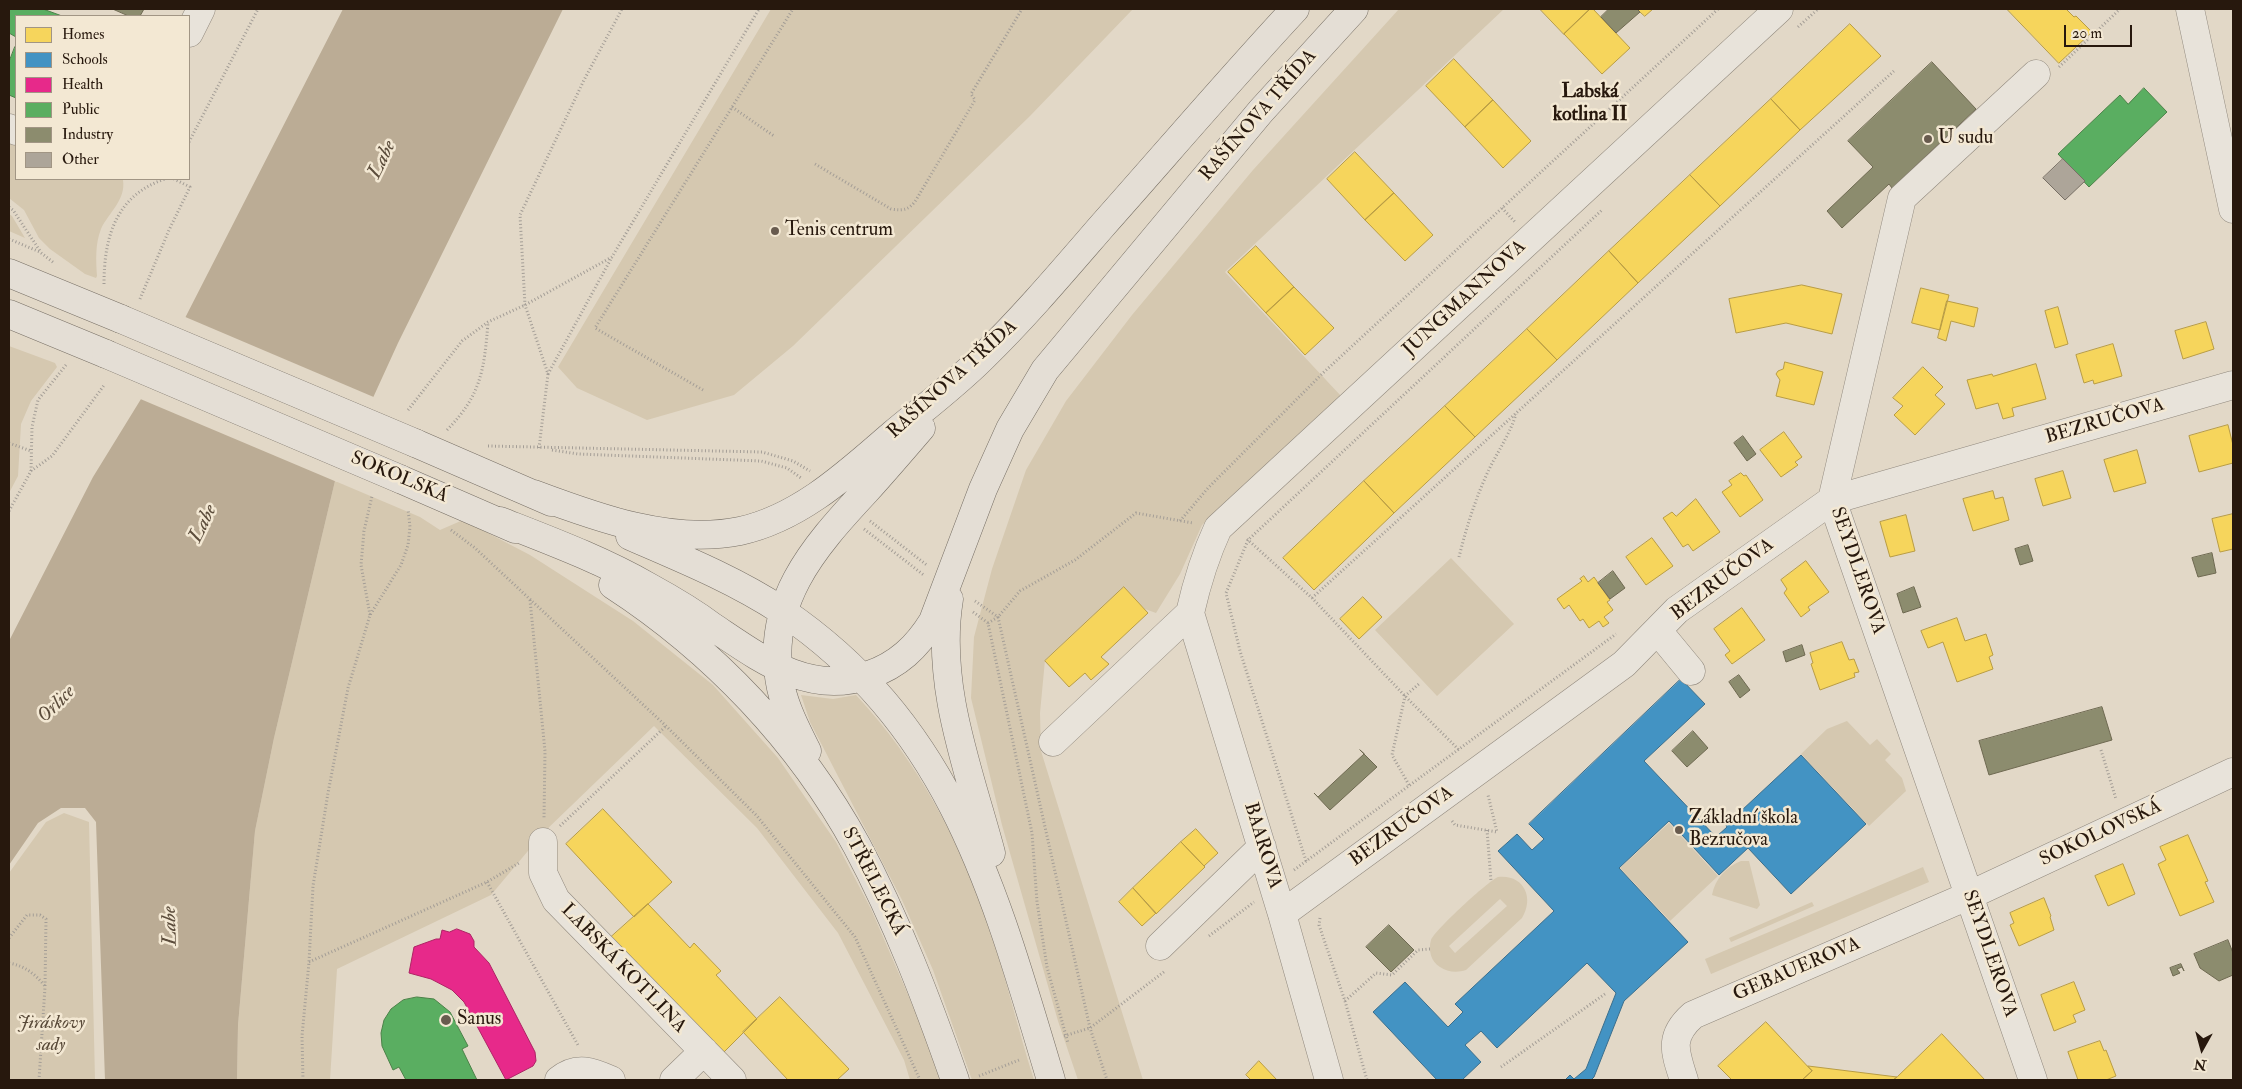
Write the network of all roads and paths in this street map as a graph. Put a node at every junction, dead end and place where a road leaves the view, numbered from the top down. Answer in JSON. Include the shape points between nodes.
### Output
{"nodes":[{"id":1,"x":201,"y":9,"type":"edge"},
{"id":2,"x":258,"y":9,"type":"edge"},
{"id":3,"x":622,"y":9,"type":"edge"},
{"id":4,"x":759,"y":9,"type":"edge"},
{"id":5,"x":793,"y":9,"type":"edge"},
{"id":6,"x":1022,"y":9,"type":"edge"},
{"id":7,"x":1295,"y":9,"type":"edge"},
{"id":8,"x":1354,"y":9,"type":"edge"},
{"id":9,"x":1718,"y":9,"type":"edge"},
{"id":10,"x":1779,"y":9,"type":"edge"},
{"id":11,"x":1818,"y":9,"type":"edge"},
{"id":12,"x":2120,"y":9,"type":"edge"},
{"id":13,"x":2190,"y":9,"type":"edge"},
{"id":14,"x":190,"y":31,"type":"edge"},
{"id":15,"x":1792,"y":33,"type":"dead end"},
{"id":16,"x":1895,"y":70,"type":"dead end"},
{"id":17,"x":2036,"y":74,"type":"joint"},
{"id":18,"x":732,"y":107,"type":"junction"},
{"id":19,"x":774,"y":136,"type":"dead end"},
{"id":20,"x":190,"y":140,"type":"edge"},
{"id":21,"x":815,"y":164,"type":"dead end"},
{"id":22,"x":162,"y":180,"type":"edge"},
{"id":23,"x":176,"y":180,"type":"edge"},
{"id":24,"x":1606,"y":206,"type":"dead end"},
{"id":25,"x":9,"y":207,"type":"edge"},
{"id":26,"x":2233,"y":209,"type":"edge"},
{"id":27,"x":40,"y":252,"type":"dead end"},
{"id":28,"x":612,"y":257,"type":"junction"},
{"id":29,"x":9,"y":273,"type":"edge"},
{"id":30,"x":104,"y":290,"type":"dead end"},
{"id":31,"x":140,"y":299,"type":"dead end"},
{"id":32,"x":525,"y":305,"type":"junction"},
{"id":33,"x":9,"y":314,"type":"edge"},
{"id":34,"x":488,"y":322,"type":"junction"},
{"id":35,"x":981,"y":359,"type":"junction"},
{"id":36,"x":69,"y":362,"type":"dead end"},
{"id":37,"x":548,"y":374,"type":"junction"},
{"id":38,"x":105,"y":384,"type":"dead end"},
{"id":39,"x":2233,"y":385,"type":"edge"},
{"id":40,"x":704,"y":390,"type":"dead end"},
{"id":41,"x":408,"y":410,"type":"dead end"},
{"id":42,"x":1517,"y":413,"type":"junction"},
{"id":43,"x":452,"y":436,"type":"dead end"},
{"id":44,"x":9,"y":443,"type":"edge"},
{"id":45,"x":485,"y":446,"type":"dead end"},
{"id":46,"x":539,"y":448,"type":"junction"},
{"id":47,"x":30,"y":451,"type":"junction"},
{"id":48,"x":31,"y":471,"type":"junction"},
{"id":49,"x":815,"y":474,"type":"dead end"},
{"id":50,"x":804,"y":480,"type":"dead end"},
{"id":51,"x":534,"y":494,"type":"junction"},
{"id":52,"x":372,"y":496,"type":"dead end"},
{"id":53,"x":1832,"y":500,"type":"junction"},
{"id":54,"x":415,"y":509,"type":"dead end"},
{"id":55,"x":9,"y":511,"type":"edge"},
{"id":56,"x":868,"y":519,"type":"dead end"},
{"id":57,"x":500,"y":521,"type":"junction"},
{"id":58,"x":1180,"y":521,"type":"junction"},
{"id":59,"x":444,"y":525,"type":"dead end"},
{"id":60,"x":862,"y":527,"type":"dead end"},
{"id":61,"x":1218,"y":528,"type":"junction"},
{"id":62,"x":1248,"y":540,"type":"junction"},
{"id":63,"x":960,"y":552,"type":"junction"},
{"id":64,"x":1459,"y":557,"type":"dead end"},
{"id":65,"x":934,"y":570,"type":"dead end"},
{"id":66,"x":929,"y":579,"type":"dead end"},
{"id":67,"x":1312,"y":598,"type":"junction"},
{"id":68,"x":973,"y":599,"type":"dead end"},
{"id":69,"x":530,"y":600,"type":"junction"},
{"id":70,"x":969,"y":609,"type":"dead end"},
{"id":71,"x":782,"y":612,"type":"junction"},
{"id":72,"x":1190,"y":613,"type":"junction"},
{"id":73,"x":370,"y":615,"type":"junction"},
{"id":74,"x":998,"y":618,"type":"junction"},
{"id":75,"x":988,"y":623,"type":"junction"},
{"id":76,"x":1658,"y":631,"type":"junction"},
{"id":77,"x":1617,"y":633,"type":"dead end"},
{"id":78,"x":779,"y":669,"type":"junction"},
{"id":79,"x":1691,"y":671,"type":"dead end"},
{"id":80,"x":862,"y":678,"type":"junction"},
{"id":81,"x":1420,"y":683,"type":"dead end"},
{"id":82,"x":1405,"y":696,"type":"junction"},
{"id":83,"x":753,"y":704,"type":"joint"},
{"id":84,"x":666,"y":726,"type":"junction"},
{"id":85,"x":1052,"y":742,"type":"dead end"},
{"id":86,"x":1458,"y":749,"type":"junction"},
{"id":87,"x":2100,"y":750,"type":"dead end"},
{"id":88,"x":1477,"y":772,"type":"junction"},
{"id":89,"x":2233,"y":772,"type":"edge"},
{"id":90,"x":1409,"y":785,"type":"junction"},
{"id":91,"x":602,"y":787,"type":"dead end"},
{"id":92,"x":2118,"y":805,"type":"dead end"},
{"id":93,"x":1450,"y":819,"type":"dead end"},
{"id":94,"x":1487,"y":830,"type":"junction"},
{"id":95,"x":543,"y":842,"type":"joint"},
{"id":96,"x":857,"y":845,"type":"junction"},
{"id":97,"x":1262,"y":847,"type":"junction"},
{"id":98,"x":1306,"y":861,"type":"junction"},
{"id":99,"x":1491,"y":880,"type":"dead end"},
{"id":100,"x":1274,"y":886,"type":"junction"},
{"id":101,"x":1968,"y":896,"type":"junction"},
{"id":102,"x":1282,"y":914,"type":"junction"},
{"id":103,"x":1321,"y":916,"type":"dead end"},
{"id":104,"x":9,"y":938,"type":"edge"},
{"id":105,"x":1160,"y":946,"type":"dead end"},
{"id":106,"x":1430,"y":949,"type":"dead end"},
{"id":107,"x":1013,"y":952,"type":"junction"},
{"id":108,"x":309,"y":962,"type":"junction"},
{"id":109,"x":9,"y":964,"type":"edge"},
{"id":110,"x":45,"y":987,"type":"junction"},
{"id":111,"x":1605,"y":994,"type":"dead end"},
{"id":112,"x":1345,"y":1001,"type":"junction"},
{"id":113,"x":1090,"y":1028,"type":"junction"},
{"id":114,"x":1066,"y":1035,"type":"junction"},
{"id":115,"x":1068,"y":1044,"type":"dead end"},
{"id":116,"x":704,"y":1052,"type":"junction"},
{"id":117,"x":1501,"y":1067,"type":"dead end"},
{"id":118,"x":602,"y":1076,"type":"edge"},
{"id":119,"x":39,"y":1080,"type":"edge"},
{"id":120,"x":303,"y":1080,"type":"edge"},
{"id":121,"x":560,"y":1080,"type":"edge"},
{"id":122,"x":674,"y":1080,"type":"edge"},
{"id":123,"x":732,"y":1080,"type":"edge"},
{"id":124,"x":920,"y":1080,"type":"edge"},
{"id":125,"x":955,"y":1080,"type":"edge"},
{"id":126,"x":1051,"y":1080,"type":"edge"},
{"id":127,"x":1107,"y":1080,"type":"edge"},
{"id":128,"x":1329,"y":1080,"type":"edge"},
{"id":129,"x":1367,"y":1080,"type":"edge"},
{"id":130,"x":1684,"y":1080,"type":"edge"},
{"id":131,"x":2033,"y":1080,"type":"edge"}],
"edges":[{"from":1,"to":14,"type":"street"},
{"from":2,"to":20,"type":"path"},
{"from":3,"to":32,"type":"path","via":[[584,80],[520,215]]},
{"from":4,"to":28,"type":"path"},
{"from":5,"to":18,"type":"path"},
{"from":6,"to":21,"type":"path","via":[[971,94],[975,100],[910,208],[891,209]]},
{"from":7,"to":35,"type":"main road","name":"RAŠÍNOVA TŘÍDA"},
{"from":8,"to":63,"type":"main road","name":"RAŠÍNOVA TŘÍDA","via":[[1261,111],[1045,370],[1010,429]]},
{"from":9,"to":58,"type":"path","via":[[1324,372],[1208,488]]},
{"from":10,"to":61,"type":"street","name":"JUNGMANNOVA"},
{"from":11,"to":15,"type":"path"},
{"from":12,"to":17,"type":"path","via":[[2061,66]]},
{"from":13,"to":26,"type":"street"},
{"from":16,"to":42,"type":"path"},
{"from":17,"to":53,"type":"street","name":"SEYDLEROVA","via":[[1902,198]]},
{"from":18,"to":19,"type":"path"},
{"from":18,"to":40,"type":"path","via":[[596,328]]},
{"from":22,"to":30,"type":"path","via":[[135,195],[114,224],[107,241]]},
{"from":23,"to":31,"type":"path","via":[[190,187],[168,230]]},
{"from":24,"to":62,"type":"path"},
{"from":25,"to":27,"type":"path"},
{"from":28,"to":32,"type":"path"},
{"from":28,"to":37,"type":"path"},
{"from":29,"to":51,"type":"main road","name":"SOKOLSKÁ","bridge":true},
{"from":32,"to":34,"type":"path"},
{"from":32,"to":37,"type":"path"},
{"from":33,"to":57,"type":"main road","name":"SOKOLSKÁ","bridge":true},
{"from":34,"to":41,"type":"path","via":[[462,340]]},
{"from":34,"to":43,"type":"path","via":[[485,363],[478,388],[463,414],[444,433]]},
{"from":35,"to":51,"type":"main road","name":"RAŠÍNOVA TŘÍDA","via":[[846,475],[801,506],[760,526],[720,534],[671,532],[619,523]]},
{"from":35,"to":71,"type":"main road","via":[[816,548],[797,576]]},
{"from":36,"to":47,"type":"path","via":[[38,400]]},
{"from":37,"to":46,"type":"path"},
{"from":38,"to":48,"type":"path","via":[[52,456]]},
{"from":39,"to":53,"type":"street","name":"BEZRUČOVA"},
{"from":42,"to":64,"type":"path","via":[[1469,516]]},
{"from":42,"to":67,"type":"path"},
{"from":44,"to":47,"type":"path"},
{"from":45,"to":46,"type":"path"},
{"from":46,"to":49,"type":"path","via":[[762,452],[793,461]]},
{"from":46,"to":50,"type":"path","via":[[578,454],[761,461],[787,468]]},
{"from":47,"to":48,"type":"path"},
{"from":48,"to":55,"type":"path"},
{"from":51,"to":71,"type":"main road","name":"SOKOLSKÁ","via":[[722,578]]},
{"from":52,"to":73,"type":"path","via":[[360,565]]},
{"from":53,"to":76,"type":"street","name":"BEZRUČOVA","via":[[1677,610]]},
{"from":53,"to":101,"type":"street","name":"SEYDLEROVA"},
{"from":54,"to":73,"type":"path","via":[[408,506],[408,545],[401,565]]},
{"from":56,"to":65,"type":"path"},
{"from":57,"to":78,"type":"main road","via":[[634,578]]},
{"from":57,"to":83,"type":"main road","name":"SOKOLSKÁ","via":[[572,560],[649,610],[697,648]]},
{"from":58,"to":61,"type":"path"},
{"from":58,"to":74,"type":"path","via":[[1136,513],[1075,560],[1020,591]]},
{"from":59,"to":69,"type":"path","via":[[475,548]]},
{"from":60,"to":66,"type":"path"},
{"from":61,"to":72,"type":"street","name":"JUNGMANNOVA","via":[[1198,575]]},
{"from":62,"to":67,"type":"path"},
{"from":62,"to":98,"type":"path","via":[[1226,593],[1240,651]]},
{"from":63,"to":80,"type":"main road","via":[[944,597],[923,637],[895,664]]},
{"from":63,"to":107,"type":"main road","via":[[946,616],[946,664],[952,710],[994,861]]},
{"from":67,"to":82,"type":"path"},
{"from":68,"to":74,"type":"path"},
{"from":69,"to":84,"type":"path"},
{"from":69,"to":95,"type":"path","via":[[546,751]]},
{"from":70,"to":75,"type":"path"},
{"from":71,"to":78,"type":"main road"},
{"from":71,"to":80,"type":"main road","name":"SOKOLSKÁ"},
{"from":72,"to":85,"type":"street"},
{"from":72,"to":97,"type":"street","name":"BAAROVA"},
{"from":73,"to":108,"type":"path","via":[[348,688],[328,793],[313,886]]},
{"from":74,"to":75,"type":"path"},
{"from":74,"to":113,"type":"path"},
{"from":75,"to":114,"type":"path","via":[[1032,833],[1037,902],[1047,968]]},
{"from":76,"to":79,"type":"street"},
{"from":76,"to":88,"type":"street","name":"BEZRUČOVA","via":[[1624,664]]},
{"from":77,"to":86,"type":"path"},
{"from":78,"to":80,"type":"main road","via":[[811,680],[830,682]]},
{"from":78,"to":96,"type":"main road","via":[[793,722]]},
{"from":80,"to":107,"type":"main road","via":[[910,735],[949,796],[986,874]]},
{"from":81,"to":82,"type":"path"},
{"from":82,"to":86,"type":"path"},
{"from":82,"to":90,"type":"path","via":[[1392,755]]},
{"from":83,"to":96,"type":"main road","name":"STŘELECKÁ","via":[[782,735]]},
{"from":84,"to":91,"type":"path"},
{"from":84,"to":124,"type":"path","via":[[757,816],[855,937]]},
{"from":86,"to":88,"type":"path"},
{"from":86,"to":90,"type":"path"},
{"from":87,"to":92,"type":"path"},
{"from":88,"to":94,"type":"path","via":[[1487,790],[1497,832]]},
{"from":88,"to":102,"type":"street","name":"BEZRUČOVA"},
{"from":89,"to":101,"type":"street","name":"SOKOLOVSKÁ"},
{"from":90,"to":98,"type":"path"},
{"from":93,"to":94,"type":"path","via":[[1455,825]]},
{"from":94,"to":99,"type":"path"},
{"from":95,"to":116,"type":"street","name":"LABSKÁ KOTLINA","via":[[543,873],[556,900]]},
{"from":96,"to":125,"type":"main road","name":"STŘELECKÁ","via":[[912,962]]},
{"from":97,"to":100,"type":"street","name":"BAAROVA"},
{"from":97,"to":105,"type":"street"},
{"from":98,"to":100,"type":"path"},
{"from":100,"to":102,"type":"street","name":"BAAROVA"},
{"from":101,"to":130,"type":"street","name":"GEBAUEROVA","via":[[1693,1015],[1678,1031],[1674,1045]]},
{"from":101,"to":131,"type":"street","name":"SEYDLEROVA"},
{"from":102,"to":128,"type":"street","name":"BAAROVA"},
{"from":103,"to":112,"type":"path","via":[[1319,925]]},
{"from":104,"to":110,"type":"path","via":[[27,915],[40,915],[46,919]]},
{"from":106,"to":112,"type":"path","via":[[1418,950],[1392,975],[1376,973]]},
{"from":107,"to":126,"type":"main road"},
{"from":108,"to":118,"type":"path","via":[[487,882]]},
{"from":108,"to":120,"type":"path","via":[[302,1036]]},
{"from":109,"to":110,"type":"path","via":[[37,976]]},
{"from":110,"to":119,"type":"path"},
{"from":111,"to":117,"type":"path"},
{"from":112,"to":129,"type":"path"},
{"from":113,"to":114,"type":"path"},
{"from":113,"to":127,"type":"path"},
{"from":114,"to":115,"type":"path"},
{"from":116,"to":122,"type":"street"},
{"from":116,"to":123,"type":"street","name":"LABSKÁ KOTLINA"},
{"from":118,"to":121,"type":"street","via":[[577,1071]]}]}
